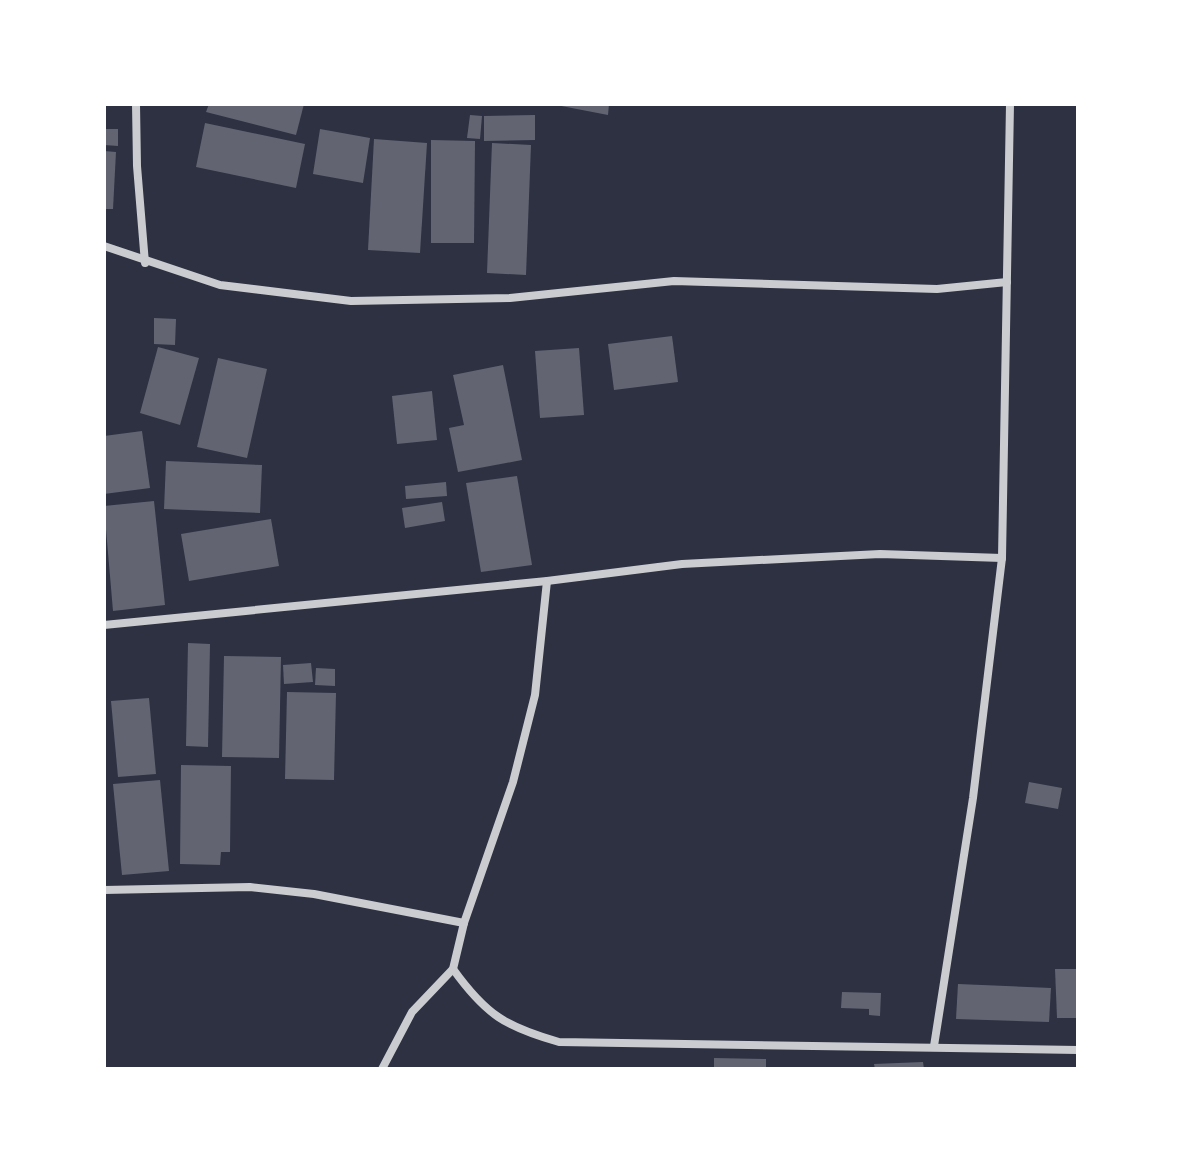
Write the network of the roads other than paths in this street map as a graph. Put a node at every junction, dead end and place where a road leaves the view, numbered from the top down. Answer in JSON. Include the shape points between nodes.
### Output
{"nodes":[{"id":1,"x":136,"y":104,"type":"edge"},
{"id":2,"x":1010,"y":104,"type":"edge"},
{"id":3,"x":104,"y":246,"type":"edge"},
{"id":4,"x":145,"y":263,"type":"junction"},
{"id":5,"x":1007,"y":282,"type":"junction"},
{"id":6,"x":1002,"y":558,"type":"junction"},
{"id":7,"x":547,"y":581,"type":"junction"},
{"id":8,"x":104,"y":625,"type":"edge"},
{"id":9,"x":104,"y":890,"type":"edge"},
{"id":10,"x":464,"y":923,"type":"junction"},
{"id":11,"x":453,"y":969,"type":"junction"},
{"id":12,"x":934,"y":1046,"type":"junction"},
{"id":13,"x":1078,"y":1050,"type":"edge"},
{"id":14,"x":382,"y":1069,"type":"edge"}],
"edges":[{"from":1,"to":4,"type":"street"},
{"from":2,"to":5,"type":"street"},
{"from":3,"to":4,"type":"street"},
{"from":4,"to":5,"type":"street","via":[[220,285],[351,301],[510,298],[674,281],[937,289]]},
{"from":5,"to":6,"type":"street"},
{"from":6,"to":7,"type":"street","via":[[795,556]]},
{"from":6,"to":12,"type":"street","via":[[973,798]]},
{"from":7,"to":8,"type":"street"},
{"from":7,"to":10,"type":"street","via":[[535,695],[513,782]]},
{"from":9,"to":10,"type":"street","via":[[263,888]]},
{"from":10,"to":11,"type":"street"},
{"from":11,"to":12,"type":"street","via":[[476,1001],[516,1030],[559,1042]]},
{"from":11,"to":14,"type":"street","via":[[412,1012]]},
{"from":12,"to":13,"type":"street"}]}
